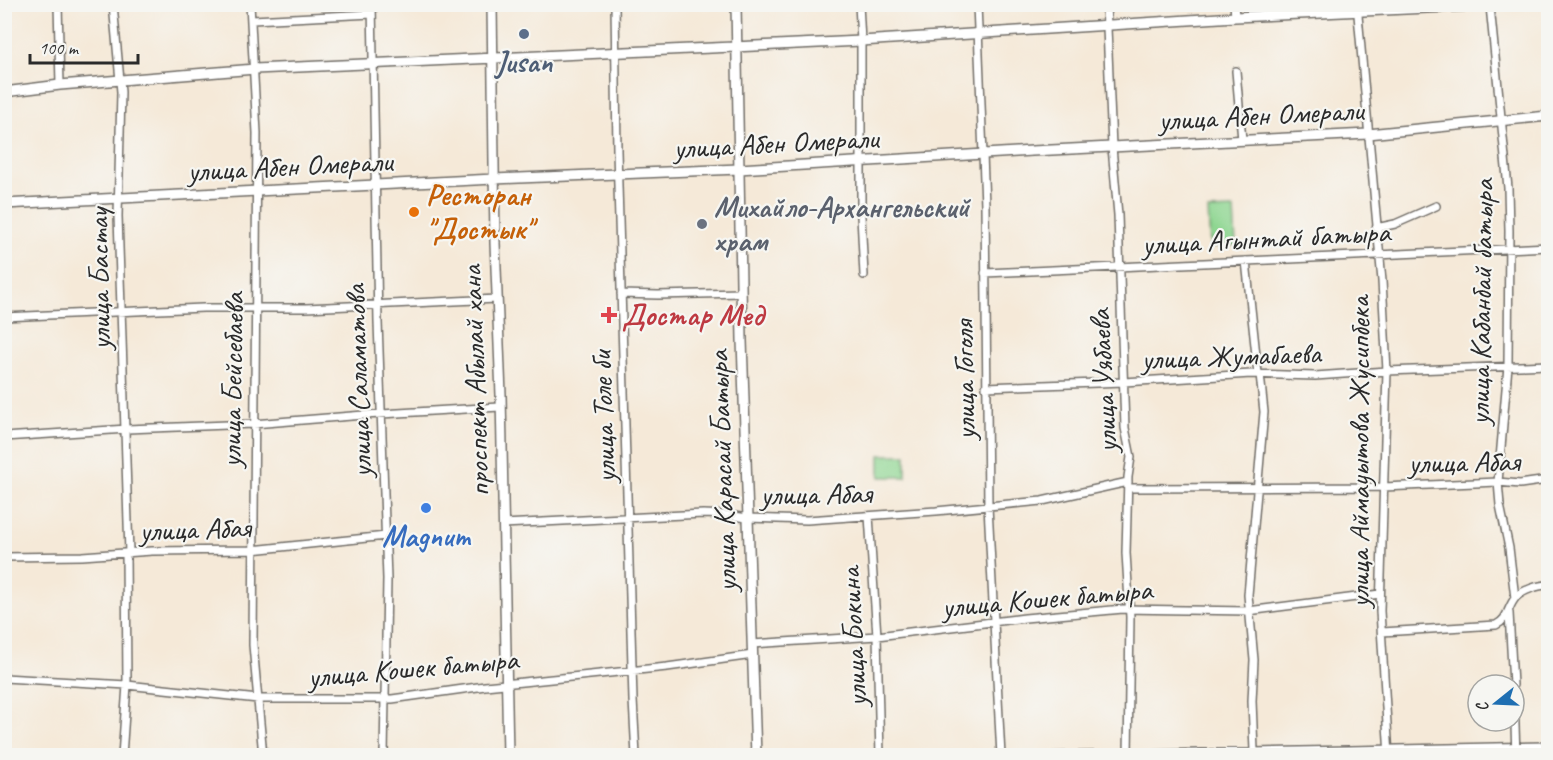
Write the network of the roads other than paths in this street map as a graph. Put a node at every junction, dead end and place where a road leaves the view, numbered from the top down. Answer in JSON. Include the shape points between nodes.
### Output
{"nodes":[{"id":1,"x":58,"y":4,"type":"edge"},
{"id":2,"x":113,"y":4,"type":"edge"},
{"id":3,"x":250,"y":4,"type":"edge"},
{"id":4,"x":372,"y":4,"type":"edge"},
{"id":5,"x":492,"y":4,"type":"edge"},
{"id":6,"x":615,"y":4,"type":"edge"},
{"id":7,"x":736,"y":4,"type":"edge"},
{"id":8,"x":859,"y":4,"type":"edge"},
{"id":9,"x":977,"y":4,"type":"edge"},
{"id":10,"x":1107,"y":4,"type":"edge"},
{"id":11,"x":1234,"y":4,"type":"edge"},
{"id":12,"x":1512,"y":4,"type":"edge"},
{"id":13,"x":1490,"y":6,"type":"edge"},
{"id":14,"x":1357,"y":8,"type":"edge"},
{"id":15,"x":372,"y":14,"type":"junction"},
{"id":16,"x":1235,"y":17,"type":"junction"},
{"id":17,"x":252,"y":20,"type":"junction"},
{"id":18,"x":1107,"y":25,"type":"junction"},
{"id":19,"x":978,"y":34,"type":"junction"},
{"id":20,"x":861,"y":41,"type":"junction"},
{"id":21,"x":737,"y":47,"type":"junction"},
{"id":22,"x":615,"y":53,"type":"junction"},
{"id":23,"x":493,"y":58,"type":"junction"},
{"id":24,"x":372,"y":64,"type":"junction"},
{"id":25,"x":255,"y":69,"type":"junction"},
{"id":26,"x":1236,"y":71,"type":"dead end"},
{"id":27,"x":120,"y":79,"type":"junction"},
{"id":28,"x":60,"y":85,"type":"junction"},
{"id":29,"x":4,"y":92,"type":"edge"},
{"id":30,"x":1548,"y":116,"type":"edge"},
{"id":31,"x":1500,"y":122,"type":"junction"},
{"id":32,"x":1368,"y":134,"type":"junction"},
{"id":33,"x":1242,"y":140,"type":"junction"},
{"id":34,"x":1112,"y":147,"type":"junction"},
{"id":35,"x":982,"y":154,"type":"junction"},
{"id":36,"x":860,"y":162,"type":"junction"},
{"id":37,"x":739,"y":169,"type":"junction"},
{"id":38,"x":618,"y":176,"type":"junction"},
{"id":39,"x":494,"y":179,"type":"junction"},
{"id":40,"x":376,"y":186,"type":"junction"},
{"id":41,"x":256,"y":191,"type":"junction"},
{"id":42,"x":119,"y":198,"type":"junction"},
{"id":43,"x":4,"y":204,"type":"edge"},
{"id":44,"x":1436,"y":206,"type":"dead end"},
{"id":45,"x":1376,"y":228,"type":"junction"},
{"id":46,"x":1509,"y":247,"type":"junction"},
{"id":47,"x":1548,"y":247,"type":"edge"},
{"id":48,"x":1378,"y":255,"type":"junction"},
{"id":49,"x":1246,"y":261,"type":"junction"},
{"id":50,"x":1119,"y":267,"type":"junction"},
{"id":51,"x":985,"y":273,"type":"junction"},
{"id":52,"x":864,"y":275,"type":"dead end"},
{"id":53,"x":741,"y":293,"type":"junction"},
{"id":54,"x":621,"y":294,"type":"junction"},
{"id":55,"x":497,"y":299,"type":"junction"},
{"id":56,"x":378,"y":304,"type":"junction"},
{"id":57,"x":255,"y":309,"type":"junction"},
{"id":58,"x":122,"y":312,"type":"junction"},
{"id":59,"x":4,"y":317,"type":"edge"},
{"id":60,"x":1548,"y":365,"type":"edge"},
{"id":61,"x":1508,"y":366,"type":"junction"},
{"id":62,"x":1387,"y":371,"type":"junction"},
{"id":63,"x":1259,"y":374,"type":"junction"},
{"id":64,"x":1124,"y":382,"type":"junction"},
{"id":65,"x":986,"y":387,"type":"junction"},
{"id":66,"x":500,"y":407,"type":"junction"},
{"id":67,"x":381,"y":413,"type":"junction"},
{"id":68,"x":254,"y":424,"type":"junction"},
{"id":69,"x":127,"y":429,"type":"junction"},
{"id":70,"x":4,"y":437,"type":"edge"},
{"id":71,"x":1548,"y":480,"type":"edge"},
{"id":72,"x":1498,"y":482,"type":"junction"},
{"id":73,"x":1128,"y":485,"type":"junction"},
{"id":74,"x":1257,"y":487,"type":"junction"},
{"id":75,"x":1383,"y":487,"type":"junction"},
{"id":76,"x":988,"y":506,"type":"junction"},
{"id":77,"x":869,"y":516,"type":"junction"},
{"id":78,"x":629,"y":517,"type":"junction"},
{"id":79,"x":747,"y":518,"type":"junction"},
{"id":80,"x":503,"y":524,"type":"junction"},
{"id":81,"x":386,"y":536,"type":"junction"},
{"id":82,"x":252,"y":550,"type":"junction"},
{"id":83,"x":128,"y":553,"type":"junction"},
{"id":84,"x":4,"y":557,"type":"edge"},
{"id":85,"x":1548,"y":585,"type":"edge"},
{"id":86,"x":1380,"y":594,"type":"junction"},
{"id":87,"x":1515,"y":598,"type":"junction"},
{"id":88,"x":1130,"y":610,"type":"junction"},
{"id":89,"x":1509,"y":610,"type":"junction"},
{"id":90,"x":1248,"y":611,"type":"junction"},
{"id":91,"x":994,"y":622,"type":"junction"},
{"id":92,"x":1382,"y":632,"type":"junction"},
{"id":93,"x":877,"y":636,"type":"junction"},
{"id":94,"x":752,"y":644,"type":"junction"},
{"id":95,"x":753,"y":655,"type":"junction"},
{"id":96,"x":633,"y":671,"type":"junction"},
{"id":97,"x":1513,"y":673,"type":"edge"},
{"id":98,"x":4,"y":678,"type":"edge"},
{"id":99,"x":508,"y":684,"type":"junction"},
{"id":100,"x":127,"y":685,"type":"junction"},
{"id":101,"x":258,"y":699,"type":"junction"},
{"id":102,"x":386,"y":699,"type":"junction"},
{"id":103,"x":1515,"y":733,"type":"edge"},
{"id":104,"x":1548,"y":746,"type":"edge"},
{"id":105,"x":1515,"y":747,"type":"junction"},
{"id":106,"x":1256,"y":752,"type":"edge"},
{"id":107,"x":1389,"y":752,"type":"edge"},
{"id":108,"x":1128,"y":755,"type":"edge"},
{"id":109,"x":122,"y":756,"type":"edge"},
{"id":110,"x":263,"y":756,"type":"edge"},
{"id":111,"x":384,"y":756,"type":"edge"},
{"id":112,"x":508,"y":756,"type":"edge"},
{"id":113,"x":636,"y":756,"type":"edge"},
{"id":114,"x":756,"y":756,"type":"edge"},
{"id":115,"x":880,"y":756,"type":"edge"},
{"id":116,"x":1001,"y":756,"type":"edge"},
{"id":117,"x":1051,"y":756,"type":"edge"},
{"id":118,"x":1516,"y":756,"type":"edge"}],
"edges":[{"from":1,"to":28,"type":"street"},
{"from":2,"to":27,"type":"street","name":"улица Бастау"},
{"from":3,"to":17,"type":"street","name":"улица Бейсебаева"},
{"from":4,"to":15,"type":"street","name":"улица Саламатова"},
{"from":5,"to":23,"type":"main road","name":"проспект Абылай хана"},
{"from":6,"to":22,"type":"street","name":"улица Толе би"},
{"from":7,"to":21,"type":"main road","name":"улица Карасай Батыра"},
{"from":8,"to":20,"type":"street"},
{"from":9,"to":19,"type":"street","name":"улица Гоголя"},
{"from":10,"to":18,"type":"street","name":"улица Уябаева"},
{"from":11,"to":16,"type":"street"},
{"from":12,"to":13,"type":"main road"},
{"from":13,"to":14,"type":"main road"},
{"from":13,"to":31,"type":"street","name":"улица Кабанбай батыра"},
{"from":14,"to":16,"type":"main road"},
{"from":14,"to":32,"type":"street","name":"улица Аймауытова Жусипбека"},
{"from":15,"to":17,"type":"street"},
{"from":15,"to":24,"type":"street","name":"улица Саламатова"},
{"from":16,"to":18,"type":"main road"},
{"from":17,"to":25,"type":"street","name":"улица Бейсебаева"},
{"from":18,"to":19,"type":"main road"},
{"from":18,"to":34,"type":"street","name":"улица Уябаева"},
{"from":19,"to":20,"type":"main road"},
{"from":19,"to":35,"type":"street","name":"улица Гоголя"},
{"from":20,"to":21,"type":"main road"},
{"from":20,"to":36,"type":"street"},
{"from":21,"to":22,"type":"main road"},
{"from":21,"to":37,"type":"main road","name":"улица Карасай Батыра"},
{"from":22,"to":23,"type":"main road"},
{"from":22,"to":38,"type":"street","name":"улица Толе би"},
{"from":23,"to":24,"type":"main road"},
{"from":23,"to":39,"type":"main road","name":"проспект Абылай хана"},
{"from":24,"to":25,"type":"main road"},
{"from":24,"to":40,"type":"street","name":"улица Саламатова"},
{"from":25,"to":27,"type":"main road"},
{"from":25,"to":41,"type":"street","name":"улица Бейсебаева"},
{"from":26,"to":33,"type":"street"},
{"from":27,"to":28,"type":"main road"},
{"from":27,"to":42,"type":"street","name":"улица Бастау"},
{"from":28,"to":29,"type":"main road"},
{"from":30,"to":31,"type":"main road","name":"улица Абен Омерали"},
{"from":31,"to":32,"type":"main road","name":"улица Абен Омерали"},
{"from":31,"to":46,"type":"street","name":"улица Кабанбай батыра","via":[[1508,188]]},
{"from":32,"to":33,"type":"main road","name":"улица Абен Омерали"},
{"from":32,"to":45,"type":"street","name":"улица Аймауытова Жусипбека"},
{"from":33,"to":34,"type":"main road","name":"улица Абен Омерали"},
{"from":34,"to":35,"type":"main road","name":"улица Абен Омерали"},
{"from":34,"to":50,"type":"street","name":"улица Уябаева"},
{"from":35,"to":36,"type":"main road","name":"улица Абен Омерали"},
{"from":35,"to":51,"type":"street","name":"улица Гоголя"},
{"from":36,"to":37,"type":"main road","name":"улица Абен Омерали"},
{"from":36,"to":52,"type":"street"},
{"from":37,"to":38,"type":"main road","name":"улица Абен Омерали"},
{"from":37,"to":53,"type":"main road","name":"улица Карасай Батыра"},
{"from":38,"to":39,"type":"main road","name":"улица Абен Омерали"},
{"from":38,"to":54,"type":"street","name":"улица Толе би"},
{"from":39,"to":40,"type":"main road","name":"улица Абен Омерали"},
{"from":39,"to":55,"type":"main road","name":"проспект Абылай хана"},
{"from":40,"to":41,"type":"main road","name":"улица Абен Омерали"},
{"from":40,"to":56,"type":"street","name":"улица Саламатова"},
{"from":41,"to":42,"type":"main road","name":"улица Абен Омерали"},
{"from":41,"to":57,"type":"street","name":"улица Бейсебаева"},
{"from":42,"to":43,"type":"main road","name":"улица Абен Омерали"},
{"from":42,"to":58,"type":"street","name":"улица Бастау"},
{"from":44,"to":45,"type":"street"},
{"from":45,"to":48,"type":"street","name":"улица Аймауытова Жусипбека"},
{"from":46,"to":47,"type":"street","name":"улица Агынтай батыра"},
{"from":46,"to":48,"type":"street","name":"улица Агынтай батыра"},
{"from":46,"to":61,"type":"street","name":"улица Кабанбай батыра"},
{"from":48,"to":49,"type":"street","name":"улица Агынтай батыра"},
{"from":48,"to":62,"type":"street","name":"улица Аймауытова Жусипбека"},
{"from":49,"to":50,"type":"street","name":"улица Агынтай батыра"},
{"from":49,"to":63,"type":"street"},
{"from":50,"to":51,"type":"street","name":"улица Агынтай батыра"},
{"from":50,"to":64,"type":"street","name":"улица Уябаева"},
{"from":51,"to":65,"type":"street","name":"улица Гоголя"},
{"from":53,"to":54,"type":"street"},
{"from":53,"to":79,"type":"main road","name":"улица Карасай Батыра"},
{"from":54,"to":78,"type":"street","name":"улица Толе би"},
{"from":55,"to":56,"type":"street"},
{"from":55,"to":66,"type":"main road","name":"проспект Абылай хана"},
{"from":56,"to":57,"type":"street"},
{"from":56,"to":67,"type":"street","name":"улица Саламатова"},
{"from":57,"to":58,"type":"street"},
{"from":57,"to":68,"type":"street","name":"улица Бейсебаева"},
{"from":58,"to":59,"type":"street"},
{"from":58,"to":69,"type":"street","name":"улица Бастау"},
{"from":60,"to":61,"type":"street","name":"улица Жумабаева"},
{"from":61,"to":62,"type":"street","name":"улица Жумабаева"},
{"from":61,"to":72,"type":"street","name":"улица Кабанбай батыра"},
{"from":62,"to":63,"type":"street","name":"улица Жумабаева","via":[[1315,376]]},
{"from":62,"to":75,"type":"street","name":"улица Аймауытова Жусипбека"},
{"from":63,"to":64,"type":"street","name":"улица Жумабаева"},
{"from":63,"to":74,"type":"street","via":[[1264,412]]},
{"from":64,"to":65,"type":"street","name":"улица Жумабаева"},
{"from":64,"to":73,"type":"street","name":"улица Уябаева","via":[[1125,428],[1131,458]]},
{"from":65,"to":76,"type":"street","name":"улица Гоголя"},
{"from":66,"to":67,"type":"street"},
{"from":66,"to":80,"type":"main road","name":"проспект Абылай хана"},
{"from":67,"to":68,"type":"street"},
{"from":67,"to":81,"type":"street","name":"улица Саламатова"},
{"from":68,"to":69,"type":"street"},
{"from":68,"to":82,"type":"street","name":"улица Бейсебаева"},
{"from":69,"to":70,"type":"street"},
{"from":69,"to":83,"type":"street","name":"улица Бастау"},
{"from":71,"to":72,"type":"street","name":"улица Абая"},
{"from":72,"to":75,"type":"street","name":"улица Абая"},
{"from":72,"to":87,"type":"street","name":"улица Кабанбай батыра"},
{"from":73,"to":74,"type":"street","name":"улица Абая"},
{"from":73,"to":76,"type":"street","name":"улица Абая","via":[[1042,501]]},
{"from":73,"to":88,"type":"street","name":"улица Уябаева"},
{"from":74,"to":75,"type":"street","name":"улица Абая"},
{"from":74,"to":90,"type":"street"},
{"from":75,"to":86,"type":"street","name":"улица Аймауытова Жусипбека"},
{"from":76,"to":77,"type":"street","name":"улица Абая"},
{"from":76,"to":91,"type":"street","name":"улица Гоголя"},
{"from":77,"to":79,"type":"street","name":"улица Абая"},
{"from":77,"to":93,"type":"street","name":"улица Бокина"},
{"from":78,"to":79,"type":"street","name":"улица Абая","via":[[720,514]]},
{"from":78,"to":80,"type":"street","name":"улица Абая"},
{"from":78,"to":96,"type":"street","name":"улица Толе би"},
{"from":79,"to":94,"type":"main road","name":"улица Карасай Батыра"},
{"from":80,"to":99,"type":"main road","name":"проспект Абылай хана"},
{"from":81,"to":82,"type":"street","name":"улица Абая"},
{"from":81,"to":102,"type":"street","name":"улица Саламатова"},
{"from":82,"to":83,"type":"street","name":"улица Абая"},
{"from":82,"to":101,"type":"street","name":"улица Бейсебаева"},
{"from":83,"to":84,"type":"street","name":"улица Абая"},
{"from":83,"to":100,"type":"street","name":"улица Бастау"},
{"from":85,"to":87,"type":"street"},
{"from":86,"to":90,"type":"street","name":"улица Кошек батыра"},
{"from":86,"to":92,"type":"street","name":"улица Аймауытова Жусипбека"},
{"from":87,"to":89,"type":"street"},
{"from":88,"to":90,"type":"street","name":"улица Кошек батыра"},
{"from":88,"to":91,"type":"street","name":"улица Кошек батыра"},
{"from":88,"to":108,"type":"street","name":"улица Уябаева"},
{"from":89,"to":92,"type":"street","via":[[1503,622],[1496,625]]},
{"from":89,"to":97,"type":"street"},
{"from":90,"to":106,"type":"street","via":[[1254,660]]},
{"from":91,"to":93,"type":"street","name":"улица Кошек батыра"},
{"from":91,"to":116,"type":"street","name":"улица Гоголя"},
{"from":92,"to":107,"type":"street","name":"улица Аймауытова Жусипбека"},
{"from":93,"to":94,"type":"street","name":"улица Кошек батыра"},
{"from":93,"to":115,"type":"street","name":"улица Бокина"},
{"from":94,"to":95,"type":"main road","name":"улица Карасай Батыра"},
{"from":95,"to":96,"type":"street","name":"улица Кошек батыра"},
{"from":95,"to":114,"type":"main road","name":"улица Карасай Батыра"},
{"from":96,"to":99,"type":"street","name":"улица Кошек батыра"},
{"from":96,"to":113,"type":"street","name":"улица Толе би"},
{"from":98,"to":100,"type":"street","name":"улица Кошек батыра"},
{"from":99,"to":102,"type":"street","name":"улица Кошек батыра"},
{"from":99,"to":112,"type":"main road","name":"проспект Абылай хана"},
{"from":100,"to":101,"type":"street","name":"улица Кошек батыра"},
{"from":100,"to":109,"type":"street","name":"улица Бастау"},
{"from":101,"to":102,"type":"street","name":"улица Кошек батыра"},
{"from":101,"to":110,"type":"street","name":"улица Бейсебаева"},
{"from":102,"to":111,"type":"street","name":"улица Саламатова"},
{"from":103,"to":105,"type":"street"},
{"from":104,"to":105,"type":"street"},
{"from":105,"to":107,"type":"street"},
{"from":105,"to":118,"type":"street"},
{"from":106,"to":107,"type":"street"},
{"from":106,"to":108,"type":"street"},
{"from":108,"to":117,"type":"street"}]}
